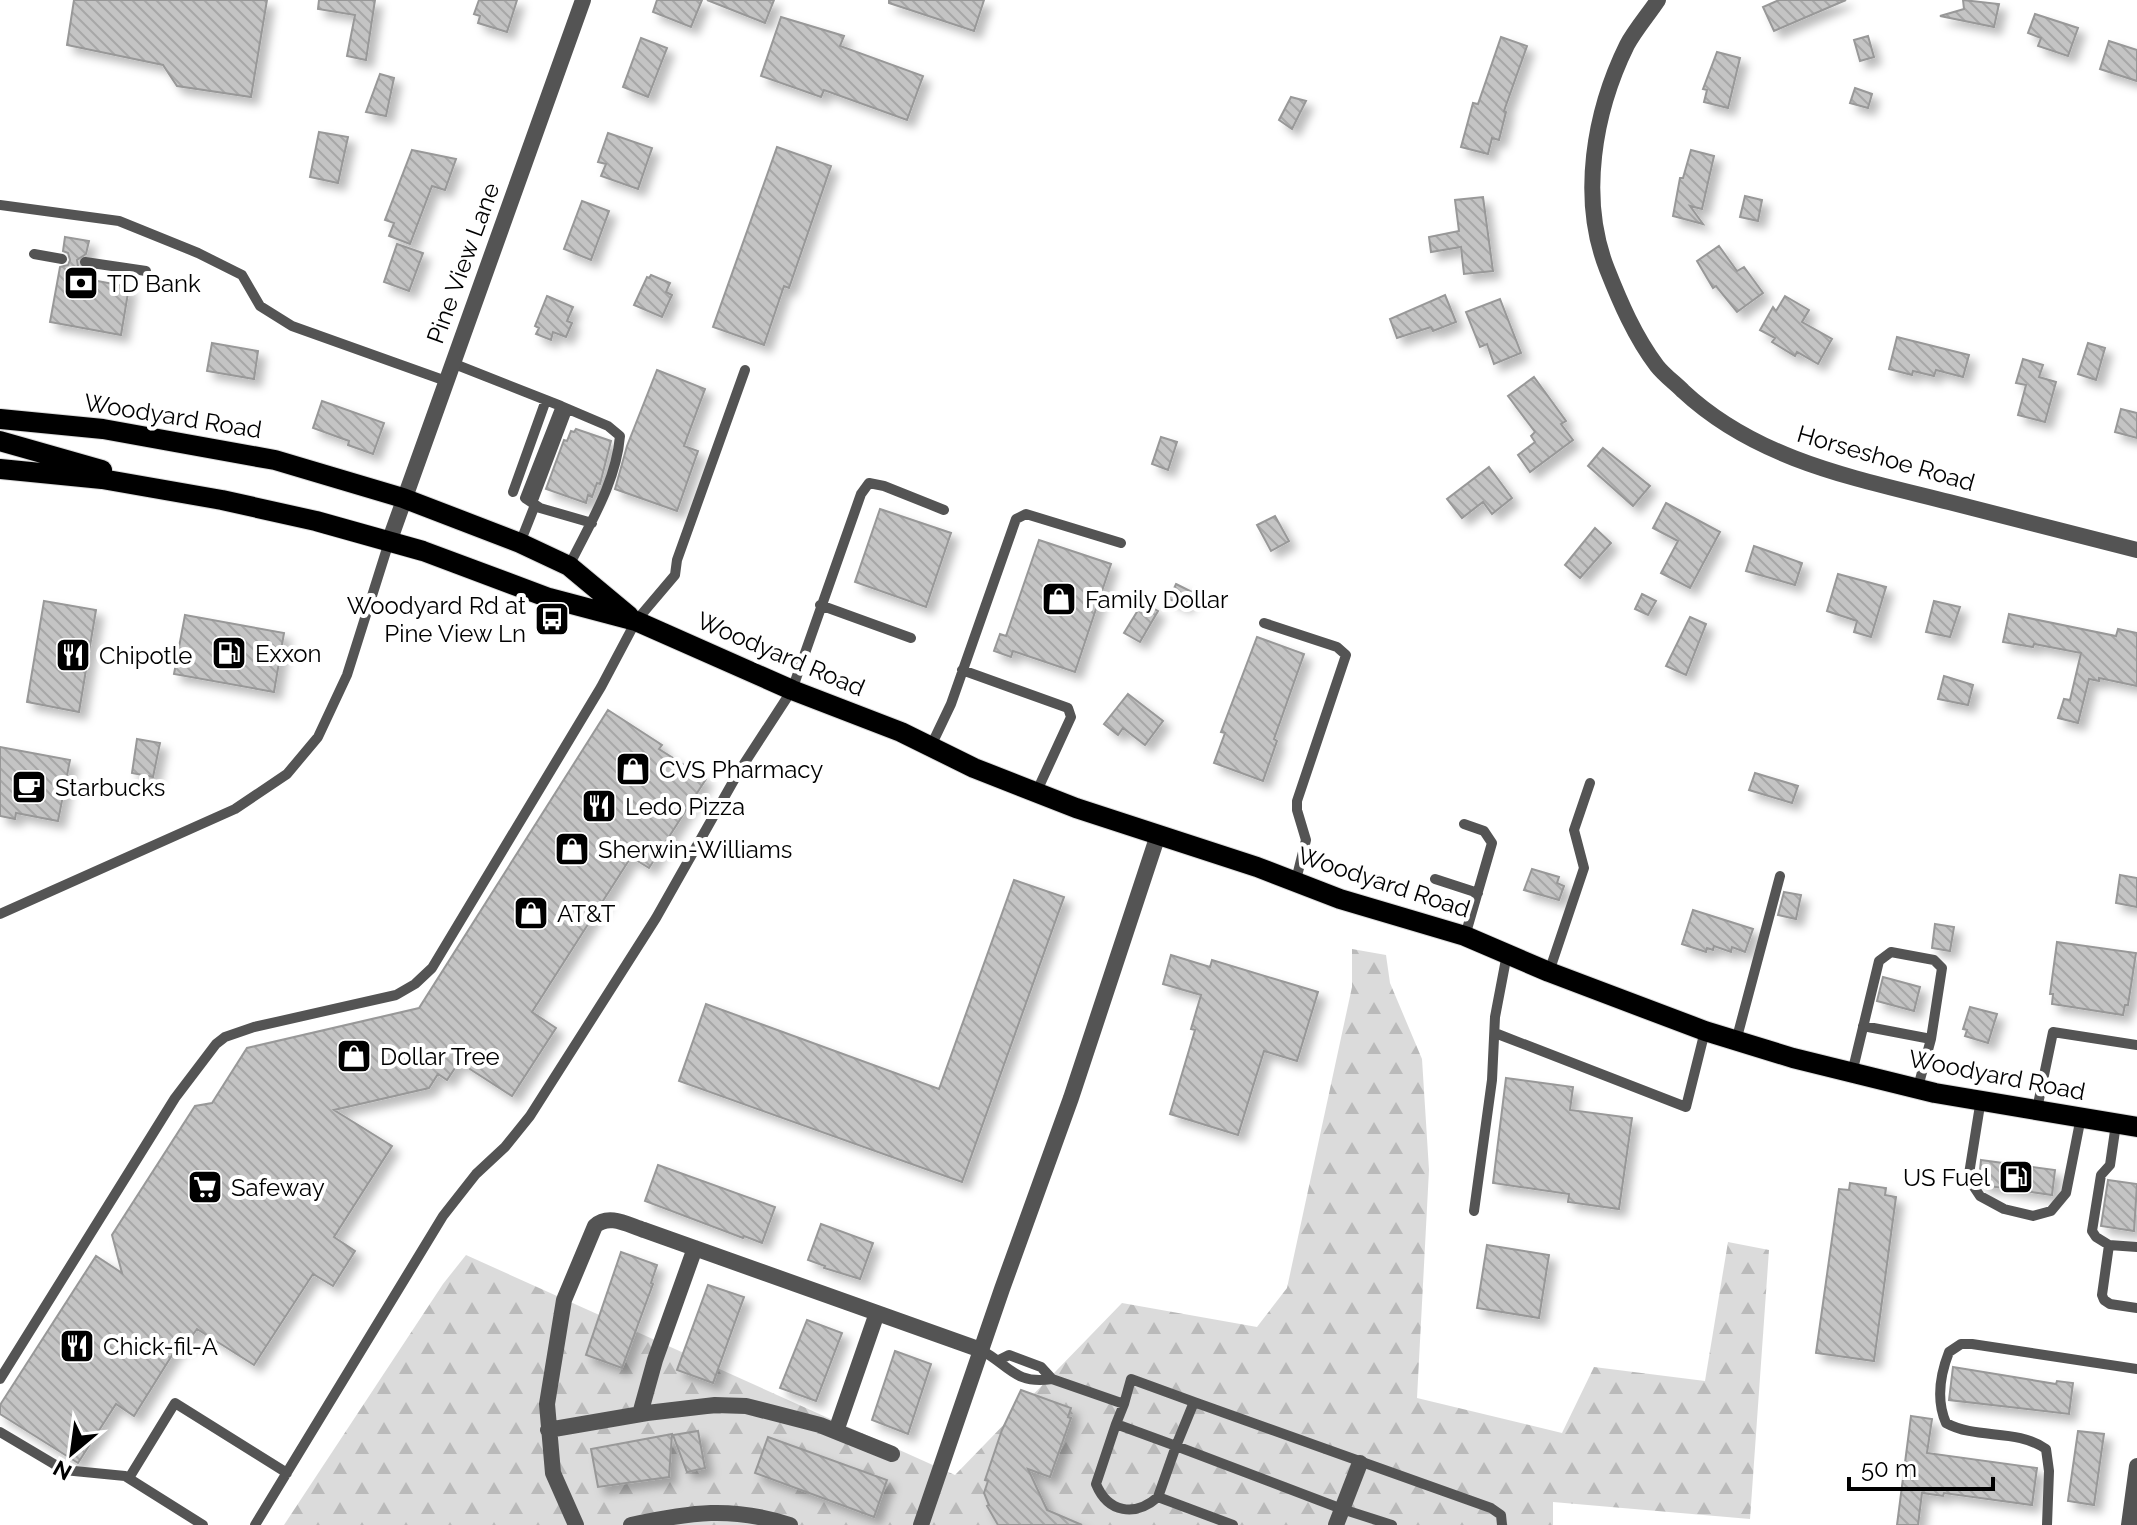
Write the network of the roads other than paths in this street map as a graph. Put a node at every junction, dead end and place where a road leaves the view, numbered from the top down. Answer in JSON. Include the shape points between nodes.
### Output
{"nodes":[{"id":1,"x":583,"y":0,"type":"edge"},
{"id":2,"x":1658,"y":0,"type":"edge"},
{"id":3,"x":0,"y":205,"type":"edge"},
{"id":4,"x":34,"y":254,"type":"dead end"},
{"id":5,"x":62,"y":259,"type":"dead end"},
{"id":6,"x":85,"y":262,"type":"dead end"},
{"id":7,"x":146,"y":271,"type":"dead end"},
{"id":8,"x":452,"y":363,"type":"junction"},
{"id":9,"x":745,"y":370,"type":"dead end"},
{"id":10,"x":446,"y":381,"type":"junction"},
{"id":11,"x":557,"y":404,"type":"junction"},
{"id":12,"x":0,"y":419,"type":"edge"},
{"id":13,"x":0,"y":441,"type":"edge"},
{"id":14,"x":0,"y":469,"type":"edge"},
{"id":15,"x":175,"y":492,"type":"junction"},
{"id":16,"x":517,"y":494,"type":"dead end"},
{"id":17,"x":403,"y":498,"type":"junction"},
{"id":18,"x":534,"y":504,"type":"junction"},
{"id":19,"x":944,"y":510,"type":"dead end"},
{"id":20,"x":592,"y":523,"type":"junction"},
{"id":21,"x":389,"y":542,"type":"junction"},
{"id":22,"x":520,"y":543,"type":"junction"},
{"id":23,"x":1121,"y":543,"type":"dead end"},
{"id":24,"x":2137,"y":550,"type":"edge"},
{"id":25,"x":569,"y":566,"type":"junction"},
{"id":26,"x":820,"y":605,"type":"junction"},
{"id":27,"x":636,"y":621,"type":"junction"},
{"id":28,"x":1264,"y":623,"type":"dead end"},
{"id":29,"x":911,"y":638,"type":"dead end"},
{"id":30,"x":962,"y":670,"type":"junction"},
{"id":31,"x":792,"y":690,"type":"junction"},
{"id":32,"x":930,"y":748,"type":"junction"},
{"id":33,"x":1590,"y":783,"type":"dead end"},
{"id":34,"x":1036,"y":793,"type":"junction"},
{"id":35,"x":1464,"y":824,"type":"dead end"},
{"id":36,"x":1158,"y":835,"type":"junction"},
{"id":37,"x":1780,"y":876,"type":"dead end"},
{"id":38,"x":1435,"y":879,"type":"dead end"},
{"id":39,"x":1296,"y":880,"type":"junction"},
{"id":40,"x":1478,"y":893,"type":"junction"},
{"id":41,"x":0,"y":914,"type":"edge"},
{"id":42,"x":1465,"y":936,"type":"junction"},
{"id":43,"x":1507,"y":954,"type":"junction"},
{"id":44,"x":1549,"y":972,"type":"junction"},
{"id":45,"x":1863,"y":1026,"type":"junction"},
{"id":46,"x":1705,"y":1031,"type":"junction"},
{"id":47,"x":1495,"y":1033,"type":"junction"},
{"id":48,"x":1931,"y":1039,"type":"junction"},
{"id":49,"x":1736,"y":1041,"type":"junction"},
{"id":50,"x":2137,"y":1045,"type":"edge"},
{"id":51,"x":1852,"y":1073,"type":"junction"},
{"id":52,"x":1918,"y":1087,"type":"junction"},
{"id":53,"x":1981,"y":1099,"type":"junction"},
{"id":54,"x":2037,"y":1109,"type":"junction"},
{"id":55,"x":2081,"y":1117,"type":"junction"},
{"id":56,"x":2131,"y":1123,"type":"edge"},
{"id":57,"x":1474,"y":1211,"type":"dead end"},
{"id":58,"x":2109,"y":1245,"type":"junction"},
{"id":59,"x":2137,"y":1247,"type":"edge"},
{"id":60,"x":695,"y":1248,"type":"junction"},
{"id":61,"x":2137,"y":1308,"type":"edge"},
{"id":62,"x":877,"y":1313,"type":"junction"},
{"id":63,"x":981,"y":1350,"type":"junction"},
{"id":64,"x":2137,"y":1369,"type":"edge"},
{"id":65,"x":0,"y":1379,"type":"edge"},
{"id":66,"x":1194,"y":1402,"type":"junction"},
{"id":67,"x":1124,"y":1404,"type":"junction"},
{"id":68,"x":640,"y":1414,"type":"junction"},
{"id":69,"x":1116,"y":1424,"type":"junction"},
{"id":70,"x":548,"y":1430,"type":"junction"},
{"id":71,"x":836,"y":1431,"type":"junction"},
{"id":72,"x":0,"y":1432,"type":"edge"},
{"id":73,"x":1176,"y":1446,"type":"junction"},
{"id":74,"x":892,"y":1454,"type":"dead end"},
{"id":75,"x":1360,"y":1463,"type":"junction"},
{"id":76,"x":2137,"y":1466,"type":"edge"},
{"id":77,"x":287,"y":1473,"type":"junction"},
{"id":78,"x":129,"y":1478,"type":"junction"},
{"id":79,"x":1158,"y":1497,"type":"junction"},
{"id":80,"x":1339,"y":1517,"type":"edge"},
{"id":81,"x":203,"y":1525,"type":"edge"},
{"id":82,"x":255,"y":1525,"type":"edge"},
{"id":83,"x":576,"y":1525,"type":"edge"},
{"id":84,"x":631,"y":1525,"type":"edge"},
{"id":85,"x":790,"y":1525,"type":"edge"},
{"id":86,"x":921,"y":1525,"type":"edge"},
{"id":87,"x":1233,"y":1525,"type":"edge"},
{"id":88,"x":1392,"y":1525,"type":"edge"},
{"id":89,"x":1502,"y":1525,"type":"edge"},
{"id":90,"x":2047,"y":1525,"type":"edge"},
{"id":91,"x":2129,"y":1525,"type":"edge"}],
"edges":[{"from":1,"to":8,"type":"street","name":"Pine View Lane"},
{"from":2,"to":24,"type":"street","name":"Horseshoe Road","via":[[1628,43],[1611,84],[1595,148],[1593,181],[1602,255],[1621,304],[1658,367],[1697,404],[1745,437],[1819,469]]},
{"from":3,"to":10,"type":"lane","via":[[119,221],[242,275],[260,306],[292,326]]},
{"from":4,"to":5,"type":"lane"},
{"from":6,"to":7,"type":"lane"},
{"from":8,"to":10,"type":"street","name":"Pine View Lane"},
{"from":8,"to":11,"type":"lane"},
{"from":9,"to":27,"type":"lane","via":[[675,575]]},
{"from":10,"to":17,"type":"street","name":"Pine View Lane"},
{"from":11,"to":16,"type":"lane"},
{"from":11,"to":18,"type":"lane","via":[[525,498]]},
{"from":11,"to":20,"type":"lane","via":[[620,436]]},
{"from":12,"to":17,"type":"main road","name":"Woodyard Road","via":[[103,429],[275,460]]},
{"from":13,"to":15,"type":"main road"},
{"from":14,"to":15,"type":"main road","name":"Woodyard Road"},
{"from":15,"to":21,"type":"main road","name":"Woodyard Road"},
{"from":17,"to":21,"type":"street","name":"Pine View Lane"},
{"from":17,"to":22,"type":"main road","name":"Woodyard Road"},
{"from":18,"to":20,"type":"lane"},
{"from":18,"to":22,"type":"lane"},
{"from":19,"to":26,"type":"lane","via":[[869,483]]},
{"from":20,"to":25,"type":"lane"},
{"from":21,"to":27,"type":"main road","name":"Woodyard Road","via":[[549,598]]},
{"from":21,"to":41,"type":"lane","via":[[347,675],[318,737],[287,774],[235,809]]},
{"from":22,"to":25,"type":"main road","name":"Woodyard Road"},
{"from":23,"to":30,"type":"lane","via":[[1026,514],[1016,519]]},
{"from":25,"to":27,"type":"main road","name":"Woodyard Road"},
{"from":26,"to":29,"type":"lane"},
{"from":26,"to":31,"type":"lane"},
{"from":27,"to":31,"type":"main road","name":"Woodyard Road"},
{"from":27,"to":65,"type":"lane","via":[[432,968],[396,995],[254,1027],[216,1044],[175,1098]]},
{"from":28,"to":39,"type":"lane","via":[[1337,647],[1346,655],[1297,801],[1306,840]]},
{"from":30,"to":32,"type":"lane"},
{"from":30,"to":34,"type":"lane","via":[[1068,708],[1071,717]]},
{"from":31,"to":32,"type":"main road","name":"Woodyard Road"},
{"from":31,"to":77,"type":"lane","via":[[530,1116],[443,1216]]},
{"from":32,"to":34,"type":"main road","name":"Woodyard Road"},
{"from":33,"to":44,"type":"lane","via":[[1574,830],[1584,868]]},
{"from":34,"to":36,"type":"main road","name":"Woodyard Road"},
{"from":35,"to":40,"type":"lane","via":[[1484,831],[1492,843]]},
{"from":36,"to":39,"type":"main road","name":"Woodyard Road"},
{"from":36,"to":63,"type":"street"},
{"from":37,"to":49,"type":"lane"},
{"from":38,"to":40,"type":"lane"},
{"from":39,"to":42,"type":"main road","name":"Woodyard Road","via":[[1340,899]]},
{"from":40,"to":42,"type":"lane"},
{"from":42,"to":43,"type":"main road","name":"Woodyard Road"},
{"from":43,"to":44,"type":"main road","name":"Woodyard Road"},
{"from":43,"to":47,"type":"lane"},
{"from":44,"to":46,"type":"main road","name":"Woodyard Road"},
{"from":45,"to":48,"type":"lane"},
{"from":45,"to":48,"type":"lane","via":[[1883,956],[1891,952],[1934,960],[1942,968]]},
{"from":45,"to":51,"type":"lane"},
{"from":46,"to":47,"type":"lane","via":[[1686,1107]]},
{"from":46,"to":49,"type":"main road","name":"Woodyard Road"},
{"from":47,"to":57,"type":"lane"},
{"from":48,"to":52,"type":"lane"},
{"from":49,"to":51,"type":"main road","name":"Woodyard Road"},
{"from":50,"to":54,"type":"lane","via":[[2053,1032]]},
{"from":51,"to":52,"type":"main road","name":"Woodyard Road"},
{"from":52,"to":53,"type":"main road","name":"Woodyard Road"},
{"from":53,"to":54,"type":"main road","name":"Woodyard Road"},
{"from":53,"to":55,"type":"lane","via":[[1969,1174],[1972,1184],[1980,1196],[2004,1209],[2033,1216],[2051,1211],[2066,1193]]},
{"from":54,"to":55,"type":"main road","name":"Woodyard Road"},
{"from":55,"to":56,"type":"main road","name":"Woodyard Road"},
{"from":56,"to":58,"type":"lane","via":[[2101,1175],[2092,1231]]},
{"from":58,"to":59,"type":"lane"},
{"from":58,"to":61,"type":"lane","via":[[2104,1300]]},
{"from":60,"to":62,"type":"street"},
{"from":60,"to":68,"type":"street"},
{"from":60,"to":70,"type":"street","via":[[612,1219],[595,1226],[564,1300],[547,1404]]},
{"from":62,"to":63,"type":"street"},
{"from":62,"to":71,"type":"street"},
{"from":63,"to":67,"type":"lane","via":[[999,1360],[1009,1355],[1041,1367],[1052,1379]]},
{"from":63,"to":86,"type":"street"},
{"from":64,"to":90,"type":"lane","via":[[1972,1344],[1949,1352],[1940,1390],[1946,1423],[2027,1438],[2046,1449]]},
{"from":66,"to":67,"type":"lane","via":[[1131,1379]]},
{"from":66,"to":73,"type":"lane"},
{"from":66,"to":75,"type":"lane"},
{"from":67,"to":69,"type":"lane"},
{"from":68,"to":70,"type":"street"},
{"from":68,"to":71,"type":"street","via":[[746,1406]]},
{"from":69,"to":73,"type":"lane"},
{"from":69,"to":79,"type":"lane","via":[[1096,1484],[1101,1497],[1129,1510],[1145,1509]]},
{"from":70,"to":83,"type":"street","via":[[553,1473]]},
{"from":71,"to":74,"type":"street"},
{"from":72,"to":78,"type":"lane","via":[[64,1470]]},
{"from":73,"to":79,"type":"lane"},
{"from":73,"to":80,"type":"lane"},
{"from":75,"to":80,"type":"street"},
{"from":75,"to":89,"type":"lane","via":[[1491,1508],[1501,1515]]},
{"from":76,"to":91,"type":"street"},
{"from":77,"to":78,"type":"lane","via":[[175,1403]]},
{"from":77,"to":82,"type":"lane"},
{"from":78,"to":81,"type":"lane"},
{"from":79,"to":87,"type":"lane"},
{"from":80,"to":88,"type":"lane"},
{"from":84,"to":85,"type":"street","via":[[734,1512]]}]}
